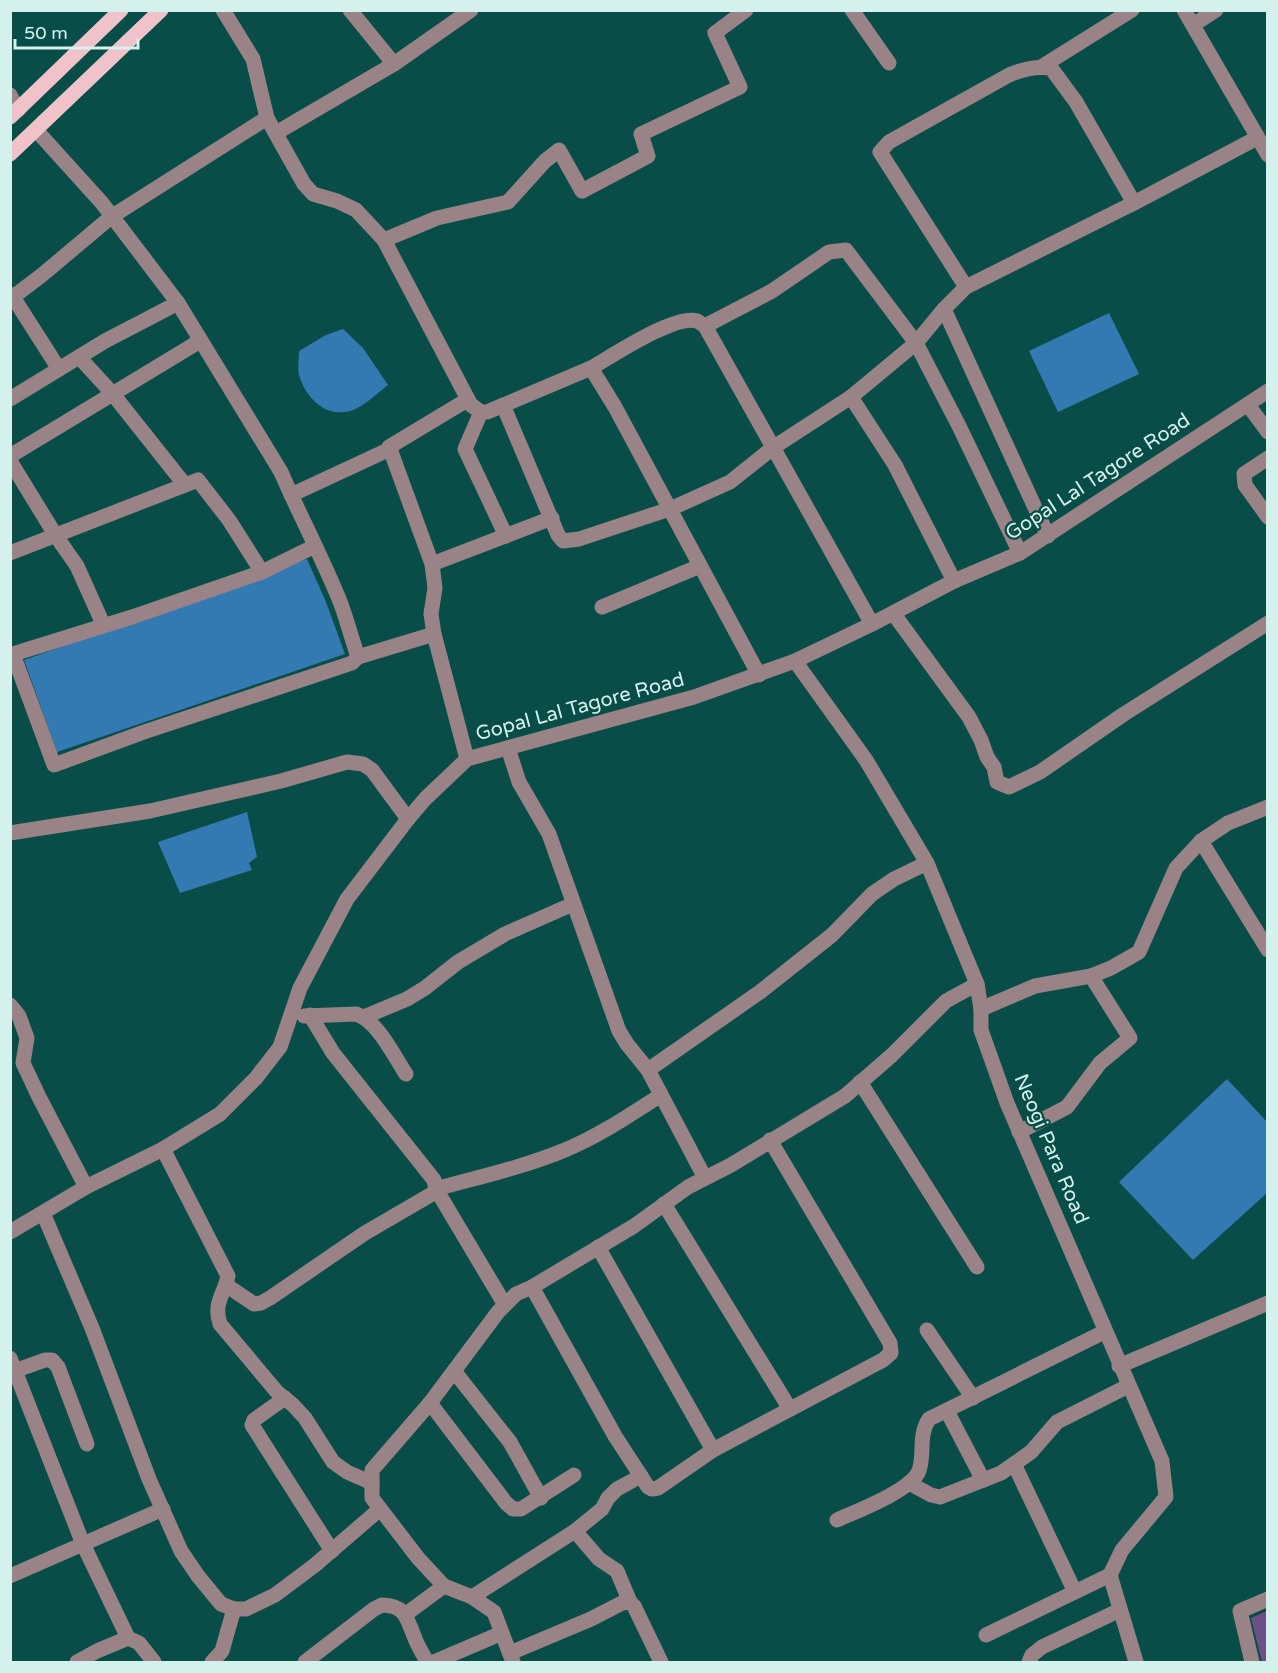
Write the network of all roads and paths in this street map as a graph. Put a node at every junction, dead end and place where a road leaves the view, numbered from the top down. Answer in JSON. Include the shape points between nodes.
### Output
{"nodes":[{"id":1,"x":121,"y":10,"type":"edge"},
{"id":2,"x":161,"y":10,"type":"edge"},
{"id":3,"x":223,"y":10,"type":"edge"},
{"id":4,"x":350,"y":10,"type":"edge"},
{"id":5,"x":471,"y":10,"type":"edge"},
{"id":6,"x":746,"y":10,"type":"edge"},
{"id":7,"x":852,"y":10,"type":"edge"},
{"id":8,"x":1132,"y":10,"type":"edge"},
{"id":9,"x":1184,"y":10,"type":"edge"},
{"id":10,"x":1216,"y":10,"type":"edge"},
{"id":11,"x":1193,"y":25,"type":"junction"},
{"id":12,"x":394,"y":63,"type":"junction"},
{"id":13,"x":889,"y":63,"type":"dead end"},
{"id":14,"x":1041,"y":67,"type":"junction"},
{"id":15,"x":10,"y":95,"type":"edge"},
{"id":16,"x":14,"y":114,"type":"edge"},
{"id":17,"x":267,"y":118,"type":"junction"},
{"id":18,"x":36,"y":130,"type":"junction"},
{"id":19,"x":276,"y":133,"type":"junction"},
{"id":20,"x":1257,"y":138,"type":"junction"},
{"id":21,"x":10,"y":154,"type":"edge"},
{"id":22,"x":1268,"y":155,"type":"edge"},
{"id":23,"x":1134,"y":203,"type":"junction"},
{"id":24,"x":113,"y":218,"type":"junction"},
{"id":25,"x":384,"y":240,"type":"junction"},
{"id":26,"x":966,"y":287,"type":"junction"},
{"id":27,"x":12,"y":296,"type":"edge"},
{"id":28,"x":178,"y":303,"type":"junction"},
{"id":29,"x":944,"y":309,"type":"junction"},
{"id":30,"x":705,"y":327,"type":"junction"},
{"id":31,"x":200,"y":341,"type":"junction"},
{"id":32,"x":916,"y":343,"type":"junction"},
{"id":33,"x":79,"y":357,"type":"junction"},
{"id":34,"x":591,"y":368,"type":"junction"},
{"id":35,"x":59,"y":369,"type":"junction"},
{"id":36,"x":1268,"y":391,"type":"edge"},
{"id":37,"x":112,"y":393,"type":"junction"},
{"id":38,"x":851,"y":397,"type":"junction"},
{"id":39,"x":10,"y":399,"type":"edge"},
{"id":40,"x":467,"y":400,"type":"junction"},
{"id":41,"x":503,"y":405,"type":"junction"},
{"id":42,"x":1248,"y":405,"type":"junction"},
{"id":43,"x":481,"y":412,"type":"junction"},
{"id":44,"x":1268,"y":432,"type":"edge"},
{"id":45,"x":774,"y":447,"type":"junction"},
{"id":46,"x":390,"y":448,"type":"junction"},
{"id":47,"x":10,"y":456,"type":"edge"},
{"id":48,"x":1268,"y":458,"type":"edge"},
{"id":49,"x":10,"y":461,"type":"edge"},
{"id":50,"x":185,"y":485,"type":"junction"},
{"id":51,"x":291,"y":495,"type":"junction"},
{"id":52,"x":670,"y":510,"type":"junction"},
{"id":53,"x":1268,"y":517,"type":"edge"},
{"id":54,"x":552,"y":518,"type":"junction"},
{"id":55,"x":56,"y":536,"type":"junction"},
{"id":56,"x":506,"y":536,"type":"junction"},
{"id":57,"x":1048,"y":536,"type":"junction"},
{"id":58,"x":315,"y":546,"type":"junction"},
{"id":59,"x":10,"y":553,"type":"edge"},
{"id":60,"x":1020,"y":553,"type":"junction"},
{"id":61,"x":432,"y":564,"type":"junction"},
{"id":62,"x":700,"y":566,"type":"junction"},
{"id":63,"x":262,"y":572,"type":"junction"},
{"id":64,"x":954,"y":581,"type":"junction"},
{"id":65,"x":602,"y":607,"type":"dead end"},
{"id":66,"x":893,"y":613,"type":"junction"},
{"id":67,"x":1268,"y":623,"type":"edge"},
{"id":68,"x":103,"y":624,"type":"junction"},
{"id":69,"x":872,"y":624,"type":"junction"},
{"id":70,"x":434,"y":634,"type":"junction"},
{"id":71,"x":358,"y":657,"type":"junction"},
{"id":72,"x":795,"y":661,"type":"junction"},
{"id":73,"x":759,"y":675,"type":"junction"},
{"id":74,"x":508,"y":748,"type":"junction"},
{"id":75,"x":467,"y":759,"type":"junction"},
{"id":76,"x":1268,"y":807,"type":"edge"},
{"id":77,"x":408,"y":819,"type":"junction"},
{"id":78,"x":10,"y":833,"type":"edge"},
{"id":79,"x":1201,"y":842,"type":"junction"},
{"id":80,"x":927,"y":863,"type":"junction"},
{"id":81,"x":573,"y":904,"type":"junction"},
{"id":82,"x":1268,"y":950,"type":"edge"},
{"id":83,"x":1091,"y":976,"type":"junction"},
{"id":84,"x":977,"y":984,"type":"junction"},
{"id":85,"x":10,"y":1005,"type":"edge"},
{"id":86,"x":981,"y":1009,"type":"junction"},
{"id":87,"x":309,"y":1015,"type":"junction"},
{"id":88,"x":291,"y":1016,"type":"junction"},
{"id":89,"x":364,"y":1017,"type":"junction"},
{"id":90,"x":648,"y":1070,"type":"junction"},
{"id":91,"x":406,"y":1074,"type":"dead end"},
{"id":92,"x":860,"y":1082,"type":"junction"},
{"id":93,"x":661,"y":1095,"type":"junction"},
{"id":94,"x":1019,"y":1132,"type":"junction"},
{"id":95,"x":770,"y":1140,"type":"junction"},
{"id":96,"x":164,"y":1149,"type":"junction"},
{"id":97,"x":705,"y":1178,"type":"junction"},
{"id":98,"x":86,"y":1187,"type":"junction"},
{"id":99,"x":436,"y":1189,"type":"junction"},
{"id":100,"x":664,"y":1204,"type":"junction"},
{"id":101,"x":43,"y":1213,"type":"junction"},
{"id":102,"x":10,"y":1232,"type":"edge"},
{"id":103,"x":598,"y":1247,"type":"junction"},
{"id":104,"x":977,"y":1267,"type":"dead end"},
{"id":105,"x":226,"y":1285,"type":"junction"},
{"id":106,"x":532,"y":1287,"type":"junction"},
{"id":107,"x":1268,"y":1303,"type":"edge"},
{"id":108,"x":505,"y":1305,"type":"junction"},
{"id":109,"x":927,"y":1330,"type":"dead end"},
{"id":110,"x":1104,"y":1332,"type":"junction"},
{"id":111,"x":14,"y":1364,"type":"edge"},
{"id":112,"x":1119,"y":1366,"type":"junction"},
{"id":113,"x":454,"y":1371,"type":"junction"},
{"id":114,"x":1128,"y":1386,"type":"junction"},
{"id":115,"x":285,"y":1398,"type":"junction"},
{"id":116,"x":973,"y":1398,"type":"junction"},
{"id":117,"x":430,"y":1403,"type":"junction"},
{"id":118,"x":790,"y":1408,"type":"junction"},
{"id":119,"x":947,"y":1411,"type":"junction"},
{"id":120,"x":87,"y":1444,"type":"dead end"},
{"id":121,"x":713,"y":1450,"type":"junction"},
{"id":122,"x":1014,"y":1464,"type":"junction"},
{"id":123,"x":574,"y":1475,"type":"dead end"},
{"id":124,"x":641,"y":1476,"type":"junction"},
{"id":125,"x":983,"y":1480,"type":"junction"},
{"id":126,"x":372,"y":1483,"type":"junction"},
{"id":127,"x":909,"y":1483,"type":"junction"},
{"id":128,"x":541,"y":1498,"type":"junction"},
{"id":129,"x":163,"y":1509,"type":"junction"},
{"id":130,"x":380,"y":1509,"type":"junction"},
{"id":131,"x":837,"y":1520,"type":"dead end"},
{"id":132,"x":575,"y":1531,"type":"junction"},
{"id":133,"x":83,"y":1544,"type":"junction"},
{"id":134,"x":332,"y":1551,"type":"junction"},
{"id":135,"x":1110,"y":1575,"type":"junction"},
{"id":136,"x":10,"y":1576,"type":"edge"},
{"id":137,"x":444,"y":1586,"type":"junction"},
{"id":138,"x":1075,"y":1592,"type":"junction"},
{"id":139,"x":472,"y":1597,"type":"junction"},
{"id":140,"x":1268,"y":1599,"type":"edge"},
{"id":141,"x":630,"y":1602,"type":"junction"},
{"id":142,"x":234,"y":1609,"type":"junction"},
{"id":143,"x":1120,"y":1610,"type":"junction"},
{"id":144,"x":406,"y":1614,"type":"junction"},
{"id":145,"x":502,"y":1633,"type":"junction"},
{"id":146,"x":986,"y":1635,"type":"dead end"},
{"id":147,"x":128,"y":1638,"type":"junction"},
{"id":148,"x":511,"y":1658,"type":"edge"},
{"id":149,"x":77,"y":1662,"type":"edge"},
{"id":150,"x":154,"y":1662,"type":"edge"},
{"id":151,"x":212,"y":1662,"type":"edge"},
{"id":152,"x":305,"y":1662,"type":"edge"},
{"id":153,"x":427,"y":1662,"type":"edge"},
{"id":154,"x":434,"y":1662,"type":"edge"},
{"id":155,"x":661,"y":1662,"type":"edge"},
{"id":156,"x":1029,"y":1662,"type":"edge"},
{"id":157,"x":1136,"y":1662,"type":"edge"},
{"id":158,"x":1252,"y":1662,"type":"edge"}],
"edges":[{"from":1,"to":16,"type":"main road"},
{"from":2,"to":18,"type":"main road"},
{"from":3,"to":17,"type":"street","via":[[253,59]]},
{"from":4,"to":12,"type":"street"},
{"from":5,"to":12,"type":"street"},
{"from":6,"to":25,"type":"street","via":[[715,33],[740,87],[640,134],[648,156],[582,191],[559,150],[508,202],[437,218]]},
{"from":7,"to":13,"type":"street"},
{"from":8,"to":14,"type":"street"},
{"from":9,"to":11,"type":"street"},
{"from":10,"to":11,"type":"street"},
{"from":11,"to":20,"type":"street"},
{"from":12,"to":19,"type":"street"},
{"from":14,"to":23,"type":"street","via":[[1051,68],[1076,102]]},
{"from":14,"to":26,"type":"street","via":[[1009,75],[889,142],[880,152]]},
{"from":15,"to":16,"type":"street"},
{"from":17,"to":19,"type":"street"},
{"from":17,"to":24,"type":"street"},
{"from":18,"to":21,"type":"main road"},
{"from":18,"to":24,"type":"street"},
{"from":19,"to":25,"type":"street","via":[[313,194],[356,210]]},
{"from":20,"to":22,"type":"street"},
{"from":20,"to":23,"type":"street"},
{"from":23,"to":26,"type":"street"},
{"from":24,"to":27,"type":"street"},
{"from":24,"to":28,"type":"street"},
{"from":25,"to":40,"type":"street"},
{"from":26,"to":29,"type":"street"},
{"from":27,"to":35,"type":"street"},
{"from":28,"to":31,"type":"street"},
{"from":28,"to":33,"type":"street"},
{"from":29,"to":32,"type":"street"},
{"from":29,"to":57,"type":"street"},
{"from":30,"to":32,"type":"street","via":[[772,291],[829,252],[846,250]]},
{"from":30,"to":34,"type":"street","via":[[696,321],[674,323]]},
{"from":30,"to":45,"type":"street"},
{"from":31,"to":37,"type":"street"},
{"from":31,"to":51,"type":"street","via":[[281,472]]},
{"from":32,"to":38,"type":"street"},
{"from":32,"to":60,"type":"street"},
{"from":33,"to":35,"type":"street"},
{"from":33,"to":37,"type":"street"},
{"from":34,"to":41,"type":"street"},
{"from":34,"to":52,"type":"street"},
{"from":35,"to":39,"type":"street"},
{"from":36,"to":42,"type":"street","name":"Gopal Lal Tagore Road"},
{"from":37,"to":47,"type":"street"},
{"from":37,"to":50,"type":"street"},
{"from":38,"to":45,"type":"street"},
{"from":38,"to":64,"type":"street","via":[[895,465]]},
{"from":40,"to":43,"type":"street"},
{"from":40,"to":46,"type":"street"},
{"from":41,"to":43,"type":"street"},
{"from":41,"to":54,"type":"street"},
{"from":42,"to":44,"type":"street"},
{"from":42,"to":57,"type":"street","name":"Gopal Lal Tagore Road"},
{"from":43,"to":56,"type":"street","via":[[465,450]]},
{"from":45,"to":52,"type":"street","via":[[730,482]]},
{"from":45,"to":69,"type":"street"},
{"from":46,"to":51,"type":"street"},
{"from":46,"to":61,"type":"street"},
{"from":48,"to":53,"type":"street","via":[[1244,474],[1245,485]]},
{"from":49,"to":55,"type":"street"},
{"from":50,"to":55,"type":"street"},
{"from":50,"to":63,"type":"street","via":[[198,480]]},
{"from":51,"to":58,"type":"street"},
{"from":52,"to":54,"type":"street","via":[[566,542],[560,539]]},
{"from":52,"to":62,"type":"street"},
{"from":54,"to":56,"type":"street"},
{"from":55,"to":59,"type":"street"},
{"from":55,"to":68,"type":"street","via":[[77,566]]},
{"from":56,"to":61,"type":"street"},
{"from":57,"to":60,"type":"street","name":"Gopal Lal Tagore Road"},
{"from":58,"to":63,"type":"street"},
{"from":58,"to":71,"type":"street","via":[[341,604]]},
{"from":60,"to":64,"type":"street","name":"Gopal Lal Tagore Road"},
{"from":61,"to":70,"type":"street"},
{"from":62,"to":65,"type":"street"},
{"from":62,"to":73,"type":"street"},
{"from":63,"to":68,"type":"street"},
{"from":64,"to":66,"type":"street","name":"Gopal Lal Tagore Road"},
{"from":66,"to":67,"type":"street","via":[[969,717],[994,767],[997,782],[1009,787],[1040,772]]},
{"from":66,"to":69,"type":"street","name":"Gopal Lal Tagore Road"},
{"from":68,"to":71,"type":"street","via":[[14,654],[54,765],[352,663]]},
{"from":69,"to":72,"type":"street","name":"Gopal Lal Tagore Road"},
{"from":70,"to":71,"type":"street"},
{"from":70,"to":75,"type":"street"},
{"from":72,"to":73,"type":"street","name":"Gopal Lal Tagore Road"},
{"from":72,"to":80,"type":"street","name":"Neogi Para Road","via":[[866,760]]},
{"from":73,"to":74,"type":"street","name":"Gopal Lal Tagore Road"},
{"from":74,"to":75,"type":"street","name":"Gopal Lal Tagore Road"},
{"from":74,"to":81,"type":"street","via":[[519,782],[549,834]]},
{"from":75,"to":77,"type":"street","name":"Gopal Lal Tagore Road"},
{"from":76,"to":79,"type":"street","via":[[1228,823]]},
{"from":77,"to":78,"type":"street","via":[[372,770],[347,762],[150,811]]},
{"from":77,"to":88,"type":"street","name":"Gopal Lal Tagore Road","via":[[347,899],[300,988]]},
{"from":79,"to":82,"type":"street"},
{"from":79,"to":83,"type":"street","via":[[1176,868],[1139,952]]},
{"from":80,"to":84,"type":"street","name":"Neogi Para Road"},
{"from":80,"to":90,"type":"street","via":[[873,894],[832,935],[760,992]]},
{"from":81,"to":89,"type":"street","via":[[505,934],[407,999]]},
{"from":81,"to":90,"type":"street","via":[[619,1031]]},
{"from":83,"to":86,"type":"street","via":[[1035,986]]},
{"from":83,"to":94,"type":"street","via":[[1130,1038],[1100,1063],[1067,1107]]},
{"from":84,"to":86,"type":"street","name":"Neogi Para Road"},
{"from":84,"to":92,"type":"street","via":[[946,1001]]},
{"from":85,"to":98,"type":"street","via":[[27,1038],[24,1063]]},
{"from":86,"to":94,"type":"street","name":"Neogi Para Road","via":[[981,1030]]},
{"from":87,"to":88,"type":"street"},
{"from":87,"to":89,"type":"street"},
{"from":87,"to":99,"type":"street","via":[[333,1053],[434,1180]]},
{"from":88,"to":96,"type":"street","name":"Gopal Lal Tagore Road","via":[[280,1047],[256,1078],[220,1114]]},
{"from":89,"to":91,"type":"street"},
{"from":90,"to":93,"type":"street"},
{"from":92,"to":95,"type":"street","via":[[845,1096]]},
{"from":92,"to":104,"type":"street"},
{"from":93,"to":97,"type":"street"},
{"from":93,"to":99,"type":"street","via":[[594,1137],[564,1150]]},
{"from":94,"to":110,"type":"street","name":"Neogi Para Road"},
{"from":95,"to":97,"type":"street"},
{"from":95,"to":118,"type":"street","via":[[891,1348],[883,1360]]},
{"from":96,"to":98,"type":"street","name":"Gopal Lal Tagore Road"},
{"from":96,"to":105,"type":"street","via":[[223,1265],[228,1276]]},
{"from":97,"to":100,"type":"street"},
{"from":98,"to":101,"type":"street","name":"Gopal Lal Tagore Road"},
{"from":99,"to":105,"type":"street","via":[[261,1303],[254,1304]]},
{"from":99,"to":108,"type":"street"},
{"from":100,"to":103,"type":"street"},
{"from":100,"to":118,"type":"street"},
{"from":101,"to":102,"type":"street","name":"Gopal Lal Tagore Road"},
{"from":101,"to":129,"type":"street"},
{"from":103,"to":106,"type":"street"},
{"from":103,"to":121,"type":"street"},
{"from":105,"to":115,"type":"street","via":[[218,1303],[220,1324]]},
{"from":106,"to":108,"type":"street","via":[[516,1294]]},
{"from":106,"to":124,"type":"street"},
{"from":107,"to":112,"type":"street"},
{"from":108,"to":113,"type":"street"},
{"from":109,"to":116,"type":"street"},
{"from":110,"to":112,"type":"street","name":"Neogi Para Road"},
{"from":110,"to":116,"type":"street"},
{"from":111,"to":120,"type":"street","via":[[52,1360]]},
{"from":111,"to":133,"type":"street"},
{"from":112,"to":114,"type":"street","name":"Neogi Para Road"},
{"from":113,"to":117,"type":"street"},
{"from":113,"to":128,"type":"street","via":[[510,1442]]},
{"from":114,"to":122,"type":"street","via":[[1057,1422],[1031,1452]]},
{"from":114,"to":135,"type":"street","name":"Neogi Para Road","via":[[1162,1461],[1166,1497],[1122,1550]]},
{"from":115,"to":126,"type":"street","via":[[305,1418],[333,1462]]},
{"from":115,"to":134,"type":"street","via":[[252,1425]]},
{"from":116,"to":119,"type":"street"},
{"from":117,"to":126,"type":"street","via":[[372,1470]]},
{"from":117,"to":128,"type":"street","via":[[513,1509]]},
{"from":118,"to":121,"type":"street"},
{"from":119,"to":125,"type":"street"},
{"from":119,"to":127,"type":"street","via":[[929,1419],[923,1428],[918,1473]]},
{"from":121,"to":124,"type":"street","via":[[658,1488],[648,1487]]},
{"from":122,"to":125,"type":"street"},
{"from":122,"to":138,"type":"street"},
{"from":123,"to":128,"type":"street"},
{"from":124,"to":132,"type":"street","via":[[617,1490],[592,1519]]},
{"from":125,"to":127,"type":"street","via":[[940,1497]]},
{"from":126,"to":130,"type":"street","via":[[372,1498]]},
{"from":127,"to":131,"type":"street","via":[[885,1499]]},
{"from":129,"to":133,"type":"street"},
{"from":129,"to":142,"type":"street","via":[[181,1551],[198,1576],[221,1604]]},
{"from":130,"to":134,"type":"street"},
{"from":130,"to":137,"type":"street"},
{"from":132,"to":139,"type":"street"},
{"from":132,"to":141,"type":"street","via":[[600,1559],[617,1571]]},
{"from":133,"to":136,"type":"street"},
{"from":133,"to":147,"type":"street"},
{"from":134,"to":142,"type":"street","via":[[275,1595],[246,1609]]},
{"from":135,"to":138,"type":"street"},
{"from":135,"to":143,"type":"street"},
{"from":137,"to":139,"type":"street"},
{"from":137,"to":144,"type":"street"},
{"from":138,"to":146,"type":"street"},
{"from":139,"to":145,"type":"street","via":[[494,1612]]},
{"from":140,"to":158,"type":"street","via":[[1240,1611]]},
{"from":141,"to":148,"type":"street"},
{"from":141,"to":155,"type":"street"},
{"from":142,"to":151,"type":"street","via":[[222,1651]]},
{"from":143,"to":156,"type":"street","via":[[1042,1647]]},
{"from":143,"to":157,"type":"street"},
{"from":144,"to":152,"type":"street","via":[[382,1605]]},
{"from":144,"to":153,"type":"street"},
{"from":145,"to":148,"type":"street"},
{"from":145,"to":154,"type":"street"},
{"from":147,"to":149,"type":"street"},
{"from":147,"to":150,"type":"street","via":[[140,1643]]}]}
